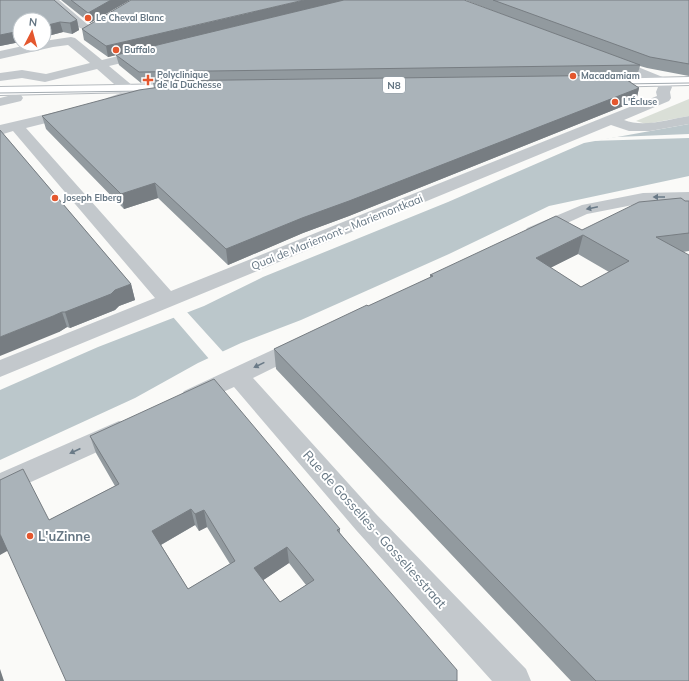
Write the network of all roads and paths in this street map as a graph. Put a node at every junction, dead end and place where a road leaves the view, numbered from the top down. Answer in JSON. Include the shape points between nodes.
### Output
{"nodes":[{"id":1,"x":52,"y":0,"type":"edge"},
{"id":2,"x":102,"y":24,"type":"edge"},
{"id":3,"x":91,"y":30,"type":"junction"},
{"id":4,"x":71,"y":41,"type":"junction"},
{"id":5,"x":157,"y":51,"type":"edge"},
{"id":6,"x":0,"y":55,"type":"edge"},
{"id":7,"x":598,"y":55,"type":"edge"},
{"id":8,"x":100,"y":65,"type":"junction"},
{"id":9,"x":18,"y":74,"type":"junction"},
{"id":10,"x":0,"y":77,"type":"edge"},
{"id":11,"x":689,"y":81,"type":"edge"},
{"id":12,"x":663,"y":84,"type":"junction"},
{"id":13,"x":588,"y":85,"type":"edge"},
{"id":14,"x":689,"y":86,"type":"edge"},
{"id":15,"x":188,"y":90,"type":"edge"},
{"id":16,"x":0,"y":91,"type":"edge"},
{"id":17,"x":129,"y":91,"type":"junction"},
{"id":18,"x":16,"y":98,"type":"dead end"},
{"id":19,"x":0,"y":102,"type":"edge"},
{"id":20,"x":100,"y":104,"type":"edge"},
{"id":21,"x":86,"y":108,"type":"edge"},
{"id":22,"x":612,"y":120,"type":"junction"},
{"id":23,"x":689,"y":120,"type":"edge"},
{"id":24,"x":8,"y":128,"type":"edge"},
{"id":25,"x":689,"y":197,"type":"edge"},
{"id":26,"x":517,"y":241,"type":"edge"},
{"id":27,"x":167,"y":300,"type":"junction"},
{"id":28,"x":320,"y":336,"type":"edge"},
{"id":29,"x":0,"y":369,"type":"edge"},
{"id":30,"x":238,"y":376,"type":"junction"},
{"id":31,"x":170,"y":407,"type":"edge"},
{"id":32,"x":141,"y":420,"type":"edge"},
{"id":33,"x":0,"y":486,"type":"edge"},
{"id":34,"x":514,"y":681,"type":"edge"}],
"edges":[{"from":1,"to":3,"type":"street"},
{"from":2,"to":3,"type":"street"},
{"from":3,"to":4,"type":"street"},
{"from":4,"to":6,"type":"street"},
{"from":4,"to":8,"type":"street"},
{"from":4,"to":9,"type":"street"},
{"from":5,"to":8,"type":"street"},
{"from":7,"to":12,"type":"street","via":[[628,66]]},
{"from":8,"to":9,"type":"street","via":[[45,78],[33,73]]},
{"from":8,"to":17,"type":"street"},
{"from":9,"to":10,"type":"street"},
{"from":11,"to":12,"type":"main road"},
{"from":12,"to":13,"type":"main road"},
{"from":12,"to":14,"type":"main road"},
{"from":12,"to":22,"type":"street","name":"Quai de Mariemont - Mariemontkaai","via":[[664,98]]},
{"from":15,"to":17,"type":"main road"},
{"from":16,"to":17,"type":"main road"},
{"from":17,"to":20,"type":"street","via":[[126,96]]},
{"from":18,"to":19,"type":"street"},
{"from":21,"to":24,"type":"street"},
{"from":22,"to":23,"type":"street","via":[[629,127],[650,127]]},
{"from":22,"to":27,"type":"street","name":"Quai de Mariemont - Mariemontkaai"},
{"from":24,"to":27,"type":"street","via":[[159,288]]},
{"from":25,"to":26,"type":"street","one_way":true,"via":[[643,198],[582,210]]},
{"from":27,"to":29,"type":"street","name":"Quai de Mariemont - Mariemontkaai"},
{"from":28,"to":30,"type":"street","one_way":true},
{"from":30,"to":31,"type":"street"},
{"from":30,"to":34,"type":"street","name":"Rue de Gosselies - Gosseliesstraat","via":[[366,522]]},
{"from":32,"to":33,"type":"street","one_way":true}]}
